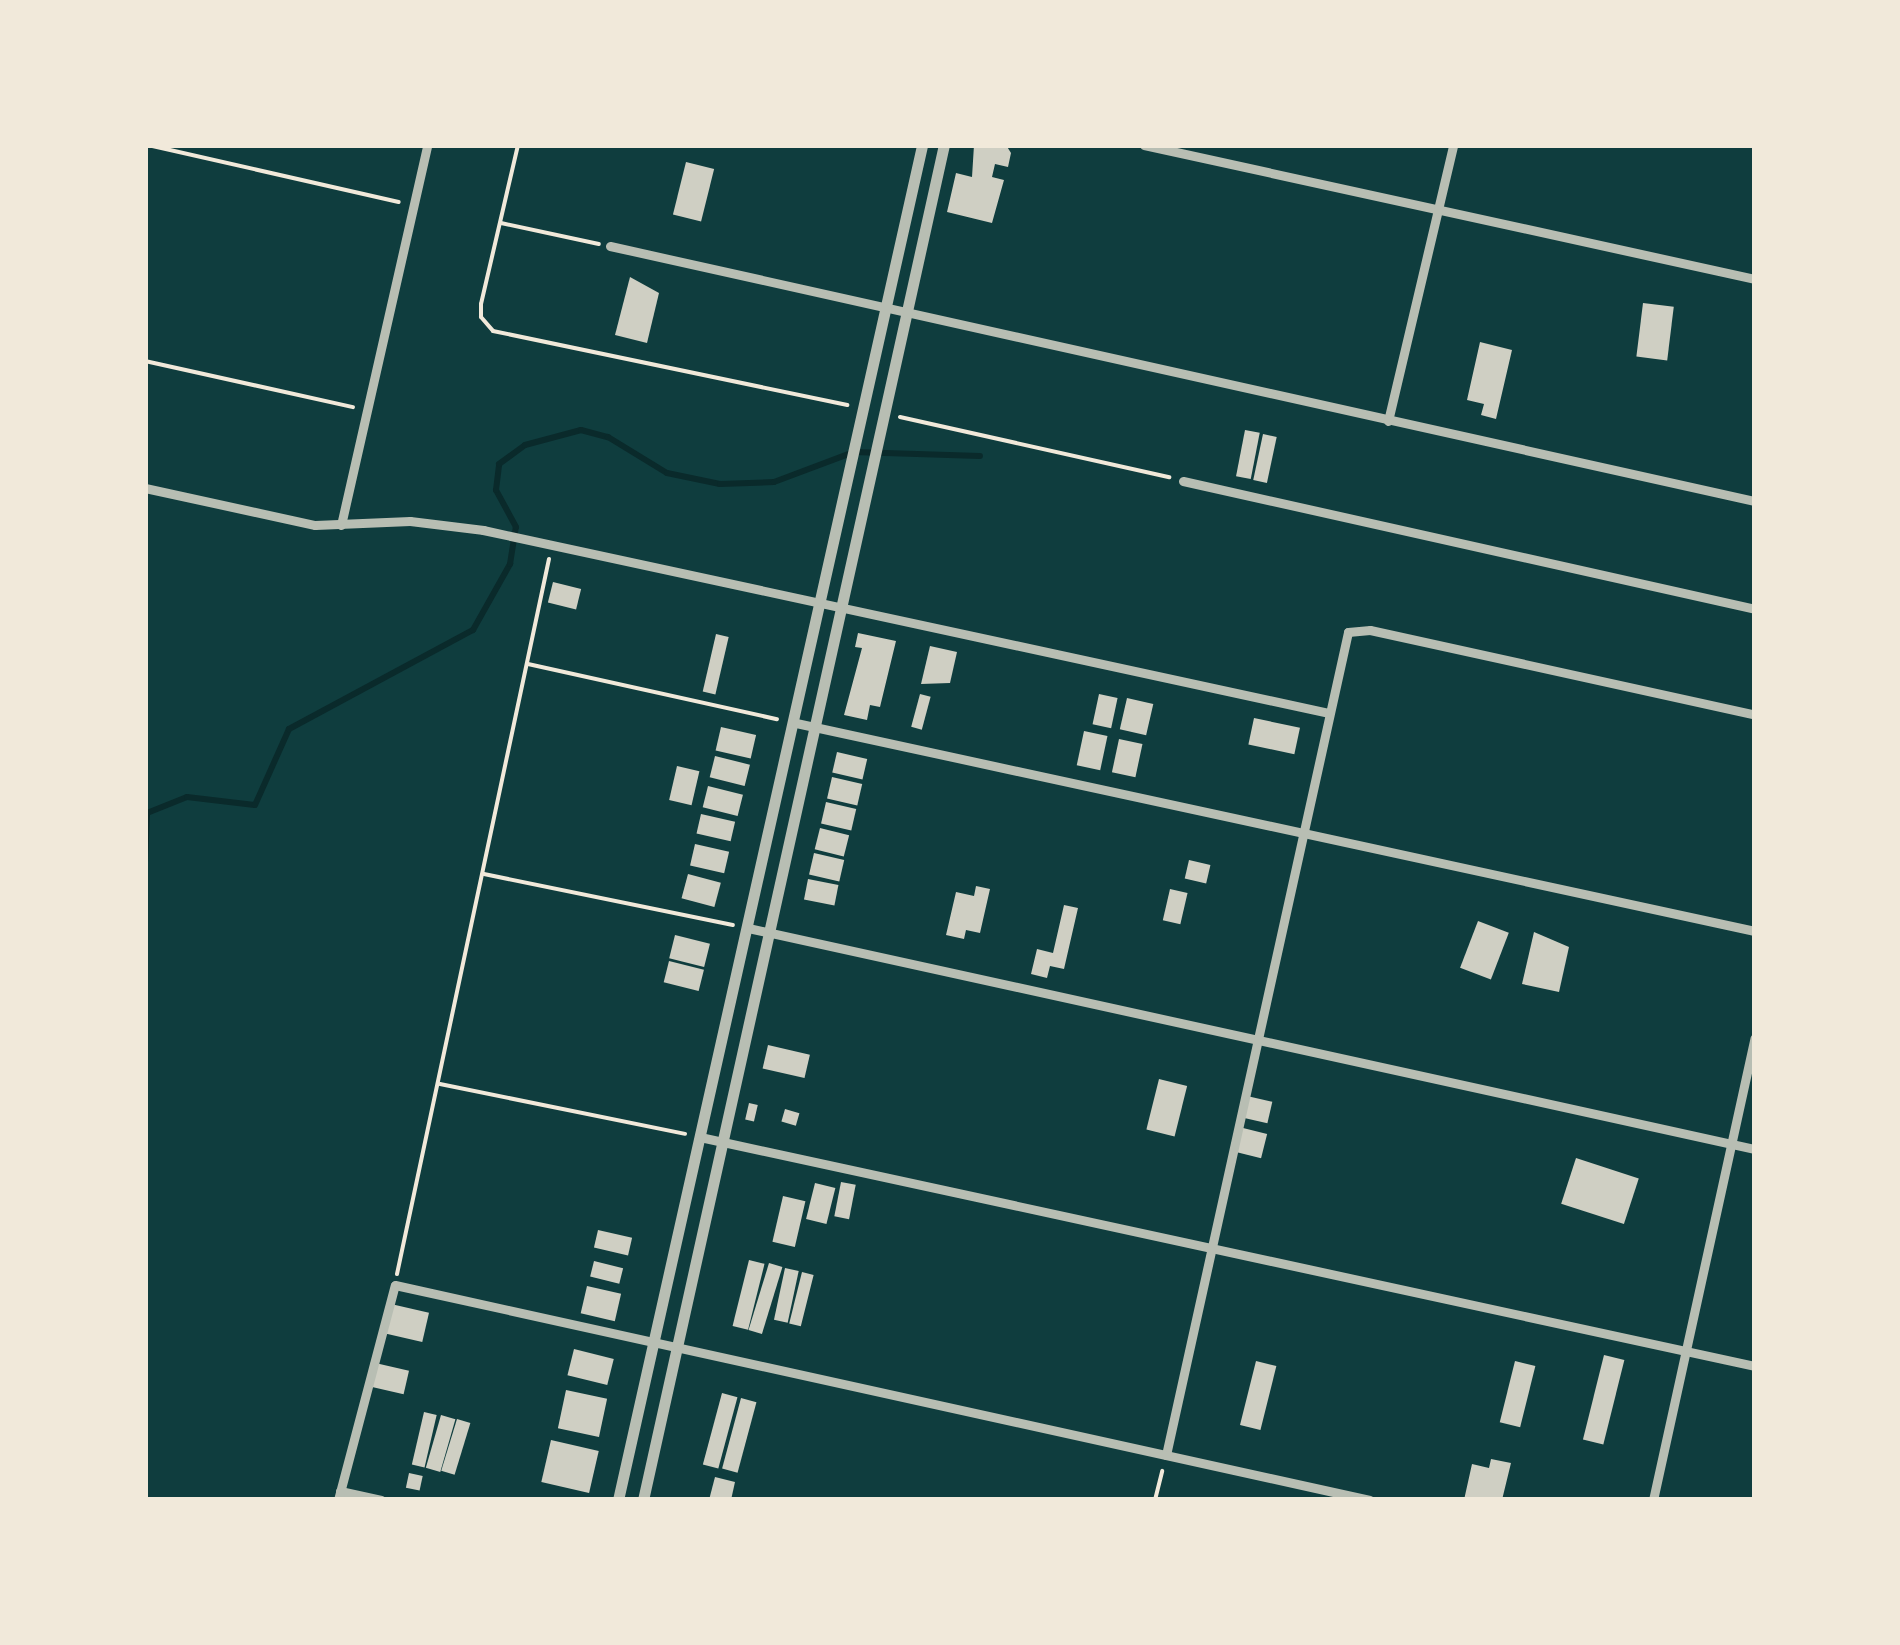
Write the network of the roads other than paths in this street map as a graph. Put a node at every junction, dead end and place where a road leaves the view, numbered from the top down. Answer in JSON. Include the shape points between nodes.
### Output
{"nodes":[{"id":1,"x":426,"y":145,"type":"edge"},
{"id":2,"x":922,"y":145,"type":"edge"},
{"id":3,"x":944,"y":145,"type":"edge"},
{"id":4,"x":1144,"y":145,"type":"edge"},
{"id":5,"x":1453,"y":145,"type":"edge"},
{"id":6,"x":1440,"y":208,"type":"junction"},
{"id":7,"x":610,"y":246,"type":"road end"},
{"id":8,"x":1755,"y":278,"type":"edge"},
{"id":9,"x":886,"y":305,"type":"junction"},
{"id":10,"x":908,"y":310,"type":"junction"},
{"id":11,"x":1388,"y":421,"type":"junction"},
{"id":12,"x":1183,"y":481,"type":"road end"},
{"id":13,"x":145,"y":488,"type":"edge"},
{"id":14,"x":1755,"y":501,"type":"edge"},
{"id":15,"x":340,"y":525,"type":"junction"},
{"id":16,"x":823,"y":604,"type":"junction"},
{"id":17,"x":842,"y":609,"type":"junction"},
{"id":18,"x":1755,"y":609,"type":"edge"},
{"id":19,"x":1329,"y":713,"type":"junction"},
{"id":20,"x":1755,"y":715,"type":"edge"},
{"id":21,"x":796,"y":723,"type":"junction"},
{"id":22,"x":814,"y":727,"type":"junction"},
{"id":23,"x":1302,"y":836,"type":"junction"},
{"id":24,"x":748,"y":928,"type":"junction"},
{"id":25,"x":1755,"y":931,"type":"edge"},
{"id":26,"x":768,"y":933,"type":"junction"},
{"id":27,"x":1755,"y":1038,"type":"edge"},
{"id":28,"x":1257,"y":1043,"type":"junction"},
{"id":29,"x":700,"y":1137,"type":"junction"},
{"id":30,"x":721,"y":1143,"type":"junction"},
{"id":31,"x":1731,"y":1144,"type":"junction"},
{"id":32,"x":1755,"y":1149,"type":"edge"},
{"id":33,"x":1210,"y":1250,"type":"junction"},
{"id":34,"x":653,"y":1342,"type":"junction"},
{"id":35,"x":677,"y":1348,"type":"junction"},
{"id":36,"x":1684,"y":1351,"type":"junction"},
{"id":37,"x":1755,"y":1366,"type":"edge"},
{"id":38,"x":1166,"y":1455,"type":"junction"},
{"id":39,"x":339,"y":1496,"type":"edge"},
{"id":40,"x":381,"y":1500,"type":"edge"},
{"id":41,"x":618,"y":1500,"type":"edge"},
{"id":42,"x":643,"y":1500,"type":"edge"},
{"id":43,"x":1370,"y":1500,"type":"edge"},
{"id":44,"x":1652,"y":1500,"type":"edge"}],
"edges":[{"from":1,"to":15,"type":"street"},
{"from":2,"to":9,"type":"street"},
{"from":3,"to":10,"type":"street"},
{"from":4,"to":6,"type":"street"},
{"from":5,"to":6,"type":"street"},
{"from":6,"to":8,"type":"street"},
{"from":6,"to":11,"type":"street"},
{"from":7,"to":9,"type":"street"},
{"from":9,"to":10,"type":"street"},
{"from":9,"to":16,"type":"street"},
{"from":10,"to":11,"type":"street"},
{"from":10,"to":17,"type":"street"},
{"from":11,"to":14,"type":"street"},
{"from":12,"to":18,"type":"street"},
{"from":13,"to":15,"type":"street","via":[[315,526]]},
{"from":15,"to":16,"type":"street","via":[[450,524]]},
{"from":16,"to":17,"type":"street"},
{"from":16,"to":21,"type":"street"},
{"from":17,"to":19,"type":"street"},
{"from":17,"to":22,"type":"street"},
{"from":19,"to":20,"type":"street","via":[[1344,637],[1354,628]]},
{"from":19,"to":23,"type":"street"},
{"from":21,"to":22,"type":"street"},
{"from":21,"to":24,"type":"street"},
{"from":22,"to":23,"type":"street"},
{"from":22,"to":26,"type":"street"},
{"from":23,"to":25,"type":"street"},
{"from":23,"to":28,"type":"street"},
{"from":24,"to":26,"type":"street"},
{"from":24,"to":29,"type":"street"},
{"from":26,"to":28,"type":"street"},
{"from":26,"to":30,"type":"street"},
{"from":27,"to":31,"type":"street"},
{"from":28,"to":31,"type":"street"},
{"from":28,"to":33,"type":"street"},
{"from":29,"to":30,"type":"street"},
{"from":29,"to":34,"type":"street"},
{"from":30,"to":33,"type":"street"},
{"from":30,"to":35,"type":"street"},
{"from":31,"to":32,"type":"street"},
{"from":31,"to":36,"type":"street"},
{"from":33,"to":36,"type":"street"},
{"from":33,"to":38,"type":"street"},
{"from":34,"to":35,"type":"street"},
{"from":34,"to":39,"type":"street","via":[[395,1285]]},
{"from":34,"to":41,"type":"street"},
{"from":35,"to":38,"type":"street"},
{"from":35,"to":42,"type":"street"},
{"from":36,"to":37,"type":"street"},
{"from":36,"to":44,"type":"street"},
{"from":38,"to":43,"type":"street"},
{"from":39,"to":40,"type":"street"}]}
